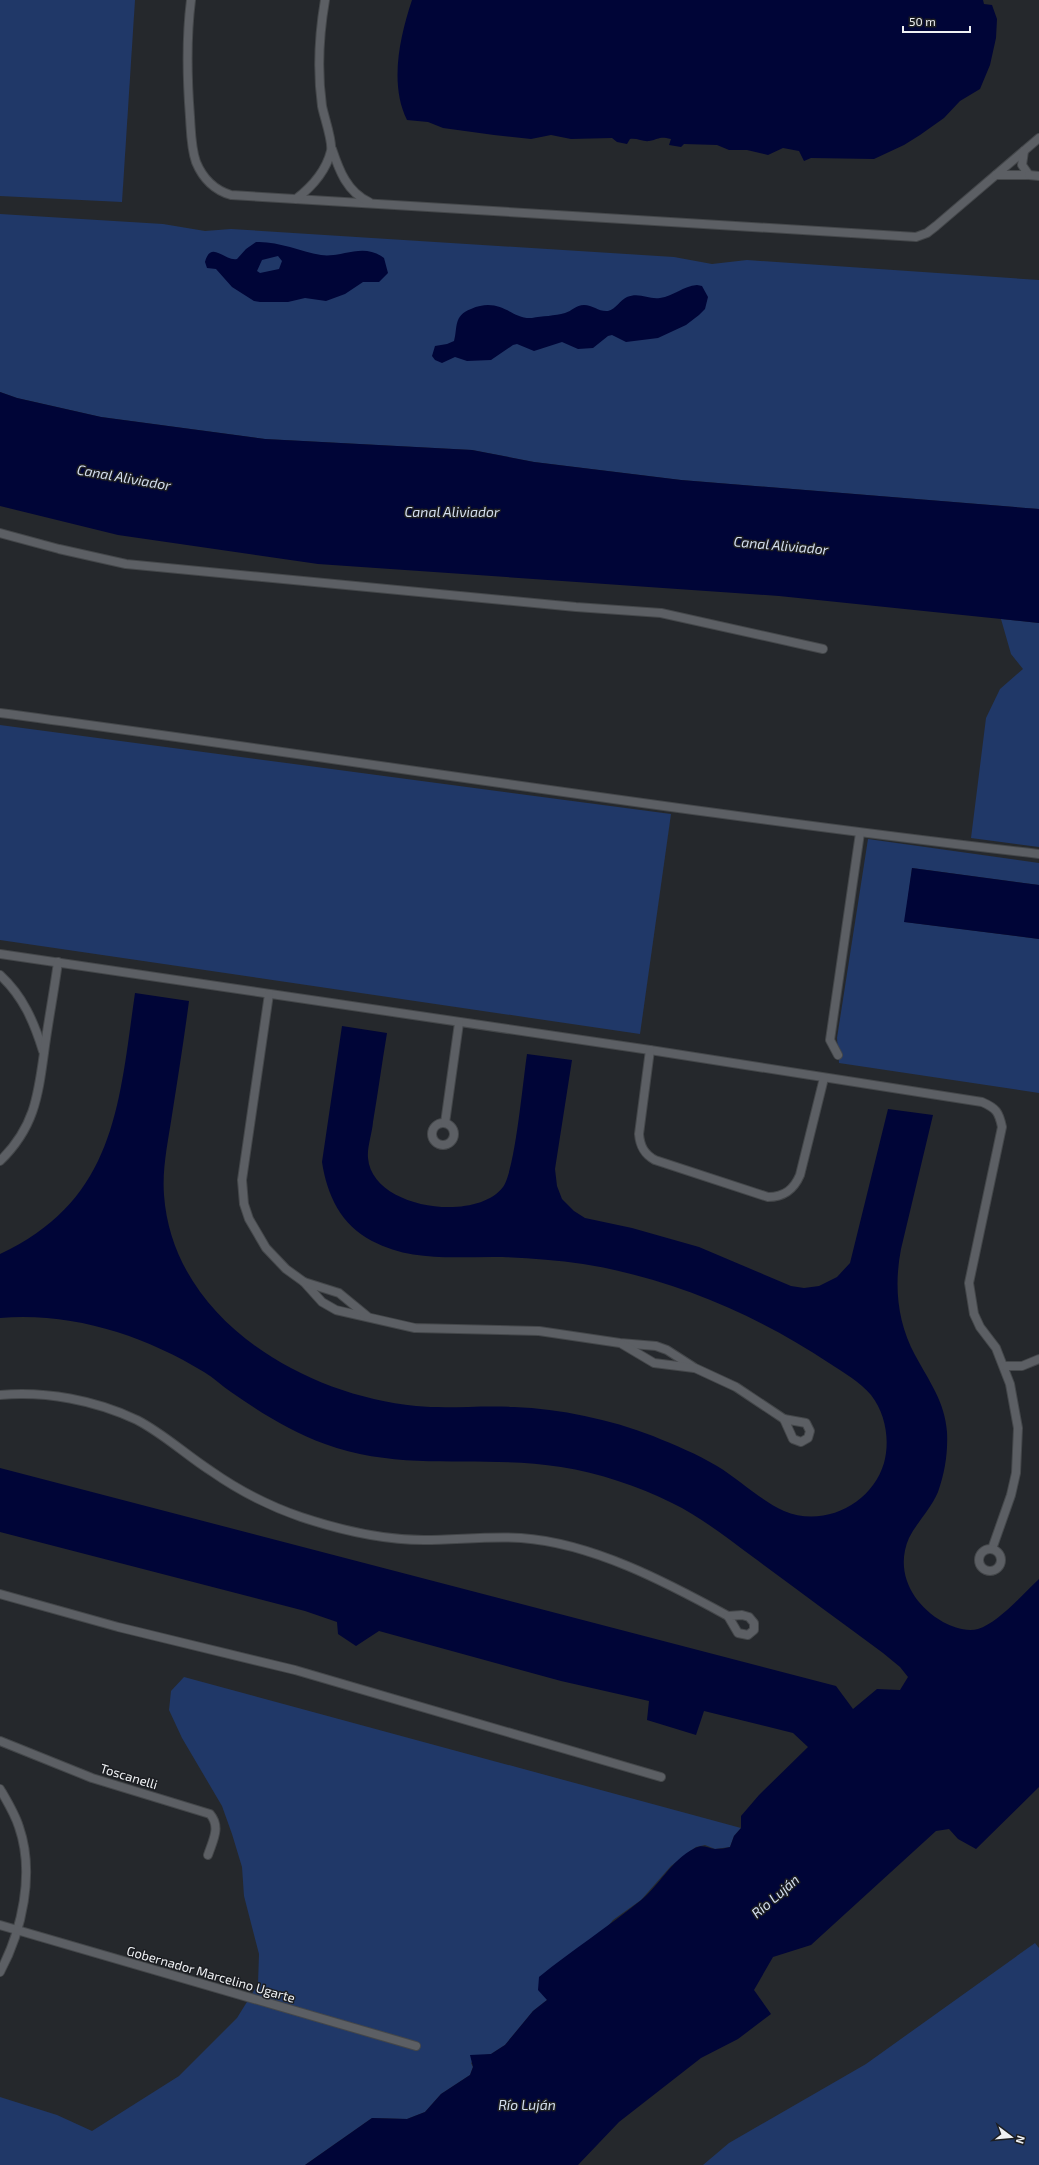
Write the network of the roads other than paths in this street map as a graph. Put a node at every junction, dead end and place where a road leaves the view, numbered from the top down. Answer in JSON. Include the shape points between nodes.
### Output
{"nodes":[{"id":1,"x":191,"y":0,"type":"edge"},
{"id":2,"x":325,"y":0,"type":"edge"},
{"id":3,"x":1039,"y":138,"type":"edge"},
{"id":4,"x":332,"y":149,"type":"junction"},
{"id":5,"x":1024,"y":151,"type":"junction"},
{"id":6,"x":996,"y":175,"type":"junction"},
{"id":7,"x":1029,"y":175,"type":"junction"},
{"id":8,"x":1039,"y":176,"type":"edge"},
{"id":9,"x":296,"y":199,"type":"junction"},
{"id":10,"x":374,"y":204,"type":"junction"},
{"id":11,"x":0,"y":533,"type":"edge"},
{"id":12,"x":823,"y":649,"type":"dead end"},
{"id":13,"x":0,"y":713,"type":"edge"},
{"id":14,"x":860,"y":833,"type":"junction"},
{"id":15,"x":1039,"y":854,"type":"edge"},
{"id":16,"x":0,"y":954,"type":"edge"},
{"id":17,"x":58,"y":962,"type":"junction"},
{"id":18,"x":0,"y":975,"type":"edge"},
{"id":19,"x":269,"y":994,"type":"junction"},
{"id":20,"x":459,"y":1023,"type":"junction"},
{"id":21,"x":650,"y":1050,"type":"junction"},
{"id":22,"x":44,"y":1054,"type":"junction"},
{"id":23,"x":838,"y":1055,"type":"dead end"},
{"id":24,"x":824,"y":1078,"type":"junction"},
{"id":25,"x":445,"y":1123,"type":"dead end"},
{"id":26,"x":0,"y":1161,"type":"edge"},
{"id":27,"x":304,"y":1282,"type":"junction"},
{"id":28,"x":367,"y":1316,"type":"junction"},
{"id":29,"x":620,"y":1343,"type":"junction"},
{"id":30,"x":1039,"y":1359,"type":"edge"},
{"id":31,"x":1004,"y":1366,"type":"junction"},
{"id":32,"x":695,"y":1368,"type":"junction"},
{"id":33,"x":0,"y":1395,"type":"edge"},
{"id":34,"x":784,"y":1419,"type":"dead end"},
{"id":35,"x":992,"y":1549,"type":"dead end"},
{"id":36,"x":0,"y":1594,"type":"edge"},
{"id":37,"x":728,"y":1616,"type":"dead end"},
{"id":38,"x":0,"y":1741,"type":"edge"},
{"id":39,"x":661,"y":1777,"type":"dead end"},
{"id":40,"x":0,"y":1789,"type":"edge"},
{"id":41,"x":208,"y":1855,"type":"dead end"},
{"id":42,"x":0,"y":1925,"type":"edge"},
{"id":43,"x":18,"y":1930,"type":"junction"},
{"id":44,"x":0,"y":1972,"type":"edge"},
{"id":45,"x":416,"y":2046,"type":"dead end"}],
"edges":[{"from":1,"to":9,"type":"street","via":[[187,69],[196,163],[211,185],[220,192],[245,197]]},
{"from":2,"to":4,"type":"street","via":[[319,75],[322,106]]},
{"from":3,"to":5,"type":"street"},
{"from":4,"to":9,"type":"street","via":[[321,175]]},
{"from":4,"to":10,"type":"street","via":[[338,168],[351,188],[363,199]]},
{"from":5,"to":6,"type":"street"},
{"from":5,"to":7,"type":"street","via":[[1022,165]]},
{"from":6,"to":7,"type":"street"},
{"from":6,"to":10,"type":"street","via":[[927,233],[916,236]]},
{"from":7,"to":8,"type":"street"},
{"from":9,"to":10,"type":"street"},
{"from":11,"to":12,"type":"street","via":[[126,564],[661,613]]},
{"from":13,"to":14,"type":"street"},
{"from":14,"to":15,"type":"street"},
{"from":14,"to":23,"type":"street","via":[[830,1040]]},
{"from":16,"to":17,"type":"street"},
{"from":17,"to":19,"type":"street"},
{"from":17,"to":22,"type":"street"},
{"from":18,"to":22,"type":"street","via":[[18,994],[28,1010]]},
{"from":19,"to":20,"type":"street"},
{"from":19,"to":27,"type":"street","via":[[242,1193],[249,1219],[266,1248],[286,1269]]},
{"from":20,"to":21,"type":"street"},
{"from":20,"to":25,"type":"street"},
{"from":21,"to":24,"type":"street"},
{"from":21,"to":24,"type":"street","via":[[639,1134],[640,1143],[646,1154],[655,1160],[768,1197],[783,1195],[796,1185]]},
{"from":22,"to":26,"type":"street","via":[[35,1107],[22,1135],[12,1150]]},
{"from":24,"to":31,"type":"street","via":[[982,1102],[993,1106],[999,1113],[1002,1127],[969,1283],[970,1299],[977,1320],[996,1348]]},
{"from":27,"to":28,"type":"street","via":[[340,1293]]},
{"from":27,"to":28,"type":"street","via":[[328,1306],[343,1312]]},
{"from":28,"to":29,"type":"street","via":[[415,1328],[539,1331]]},
{"from":29,"to":32,"type":"street","via":[[654,1363]]},
{"from":29,"to":32,"type":"street","via":[[656,1346]]},
{"from":30,"to":31,"type":"street","via":[[1022,1366]]},
{"from":31,"to":35,"type":"street","via":[[1015,1405],[1018,1448],[1011,1495]]},
{"from":32,"to":34,"type":"street","via":[[736,1387]]},
{"from":33,"to":37,"type":"street","via":[[58,1396],[114,1411],[147,1426],[244,1492],[307,1519],[354,1531],[403,1539],[509,1538],[560,1544],[614,1560]]},
{"from":36,"to":39,"type":"street","via":[[118,1627],[295,1670]]},
{"from":38,"to":41,"type":"street","name":"Toscanelli","via":[[92,1778],[210,1814],[215,1820],[217,1830]]},
{"from":40,"to":43,"type":"street","via":[[19,1827],[25,1856],[24,1893]]},
{"from":42,"to":43,"type":"street","name":"Gobernador Marcelino Ugarte"},
{"from":43,"to":44,"type":"street"},
{"from":43,"to":45,"type":"street","name":"Gobernador Marcelino Ugarte"}]}
